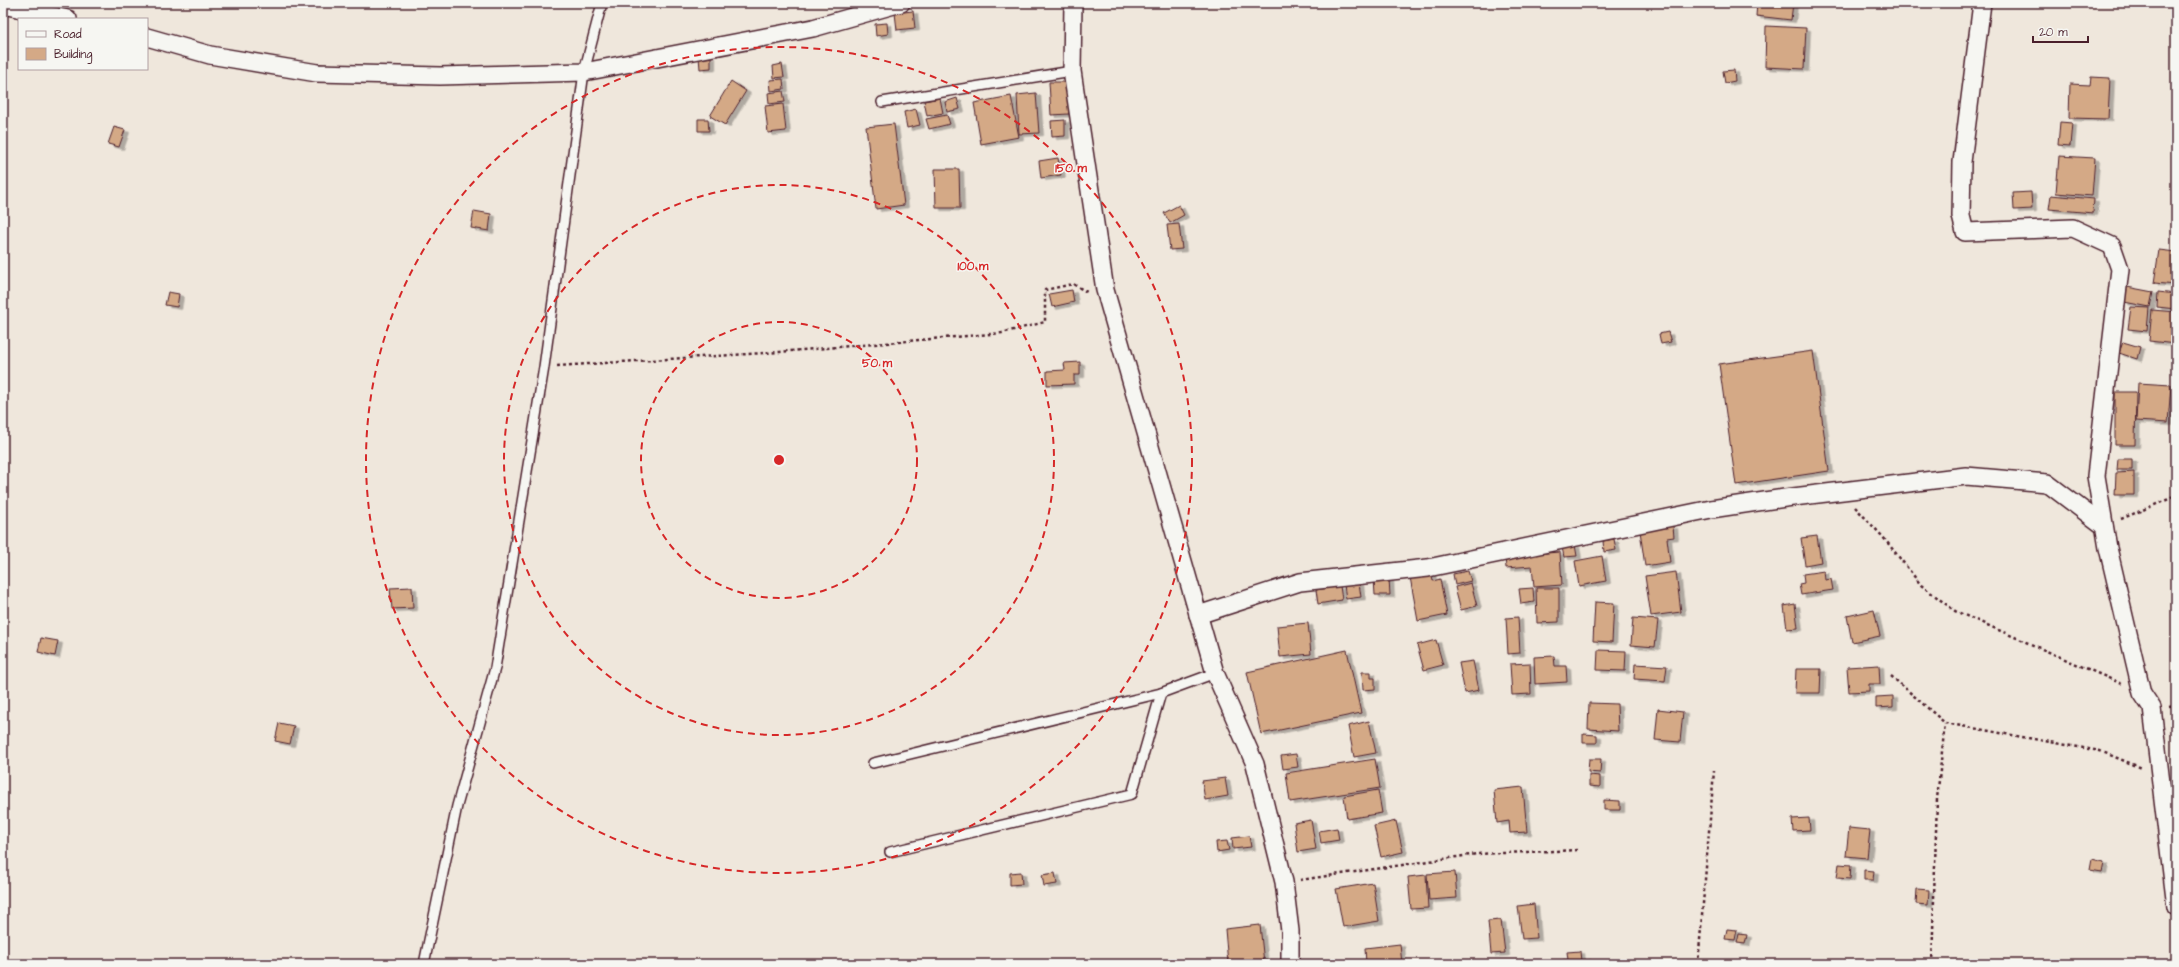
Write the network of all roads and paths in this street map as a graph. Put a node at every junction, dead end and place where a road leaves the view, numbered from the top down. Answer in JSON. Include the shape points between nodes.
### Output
{"nodes":[{"id":1,"x":602,"y":3,"type":"edge"},
{"id":2,"x":901,"y":3,"type":"edge"},
{"id":3,"x":1073,"y":3,"type":"edge"},
{"id":4,"x":1982,"y":3,"type":"edge"},
{"id":5,"x":3,"y":5,"type":"edge"},
{"id":6,"x":63,"y":18,"type":"edge"},
{"id":7,"x":148,"y":37,"type":"edge"},
{"id":8,"x":1072,"y":71,"type":"junction"},
{"id":9,"x":584,"y":72,"type":"junction"},
{"id":10,"x":882,"y":102,"type":"dead end"},
{"id":11,"x":1105,"y":290,"type":"junction"},
{"id":12,"x":544,"y":367,"type":"junction"},
{"id":13,"x":1840,"y":491,"type":"junction"},
{"id":14,"x":2176,"y":496,"type":"edge"},
{"id":15,"x":2104,"y":526,"type":"junction"},
{"id":16,"x":1198,"y":615,"type":"junction"},
{"id":17,"x":1215,"y":673,"type":"junction"},
{"id":18,"x":1891,"y":676,"type":"dead end"},
{"id":19,"x":1161,"y":693,"type":"junction"},
{"id":20,"x":2142,"y":693,"type":"junction"},
{"id":21,"x":1945,"y":723,"type":"junction"},
{"id":22,"x":873,"y":763,"type":"dead end"},
{"id":23,"x":1714,"y":771,"type":"dead end"},
{"id":24,"x":2160,"y":776,"type":"junction"},
{"id":25,"x":1579,"y":850,"type":"dead end"},
{"id":26,"x":890,"y":852,"type":"dead end"},
{"id":27,"x":1284,"y":882,"type":"junction"},
{"id":28,"x":2176,"y":898,"type":"edge"},
{"id":29,"x":2176,"y":907,"type":"edge"},
{"id":30,"x":424,"y":964,"type":"edge"},
{"id":31,"x":1290,"y":964,"type":"edge"},
{"id":32,"x":1698,"y":964,"type":"edge"},
{"id":33,"x":1932,"y":964,"type":"edge"}],
"edges":[{"from":1,"to":9,"type":"lane"},
{"from":2,"to":9,"type":"street","via":[[813,28]]},
{"from":3,"to":8,"type":"street"},
{"from":4,"to":15,"type":"street","via":[[1962,162],[1961,216],[1965,232],[2073,228],[2112,246],[2120,269],[2096,476]]},
{"from":5,"to":6,"type":"street"},
{"from":7,"to":9,"type":"street","via":[[210,55],[317,73],[440,76]]},
{"from":8,"to":10,"type":"lane"},
{"from":8,"to":11,"type":"street"},
{"from":9,"to":12,"type":"lane"},
{"from":11,"to":12,"type":"path","via":[[1090,294],[1073,284],[1045,290],[1045,322],[1002,333],[780,352]]},
{"from":11,"to":16,"type":"street"},
{"from":12,"to":30,"type":"lane","via":[[495,668],[457,806]]},
{"from":13,"to":15,"type":"street","via":[[1966,476],[2047,483]]},
{"from":13,"to":16,"type":"street","via":[[1711,509],[1428,568],[1300,582]]},
{"from":13,"to":20,"type":"path","via":[[1883,537],[1921,585],[1955,611]]},
{"from":14,"to":15,"type":"path"},
{"from":15,"to":20,"type":"street"},
{"from":16,"to":17,"type":"street"},
{"from":17,"to":19,"type":"lane"},
{"from":17,"to":27,"type":"street","via":[[1255,764]]},
{"from":18,"to":21,"type":"path"},
{"from":19,"to":22,"type":"lane"},
{"from":19,"to":26,"type":"lane","via":[[1132,794]]},
{"from":20,"to":24,"type":"street","via":[[2152,708]]},
{"from":21,"to":24,"type":"path","via":[[2100,751]]},
{"from":21,"to":33,"type":"path","via":[[1937,799]]},
{"from":23,"to":32,"type":"path"},
{"from":24,"to":28,"type":"street"},
{"from":25,"to":27,"type":"path","via":[[1477,854]]},
{"from":27,"to":31,"type":"street","via":[[1290,931]]},
{"from":28,"to":29,"type":"street"}]}
